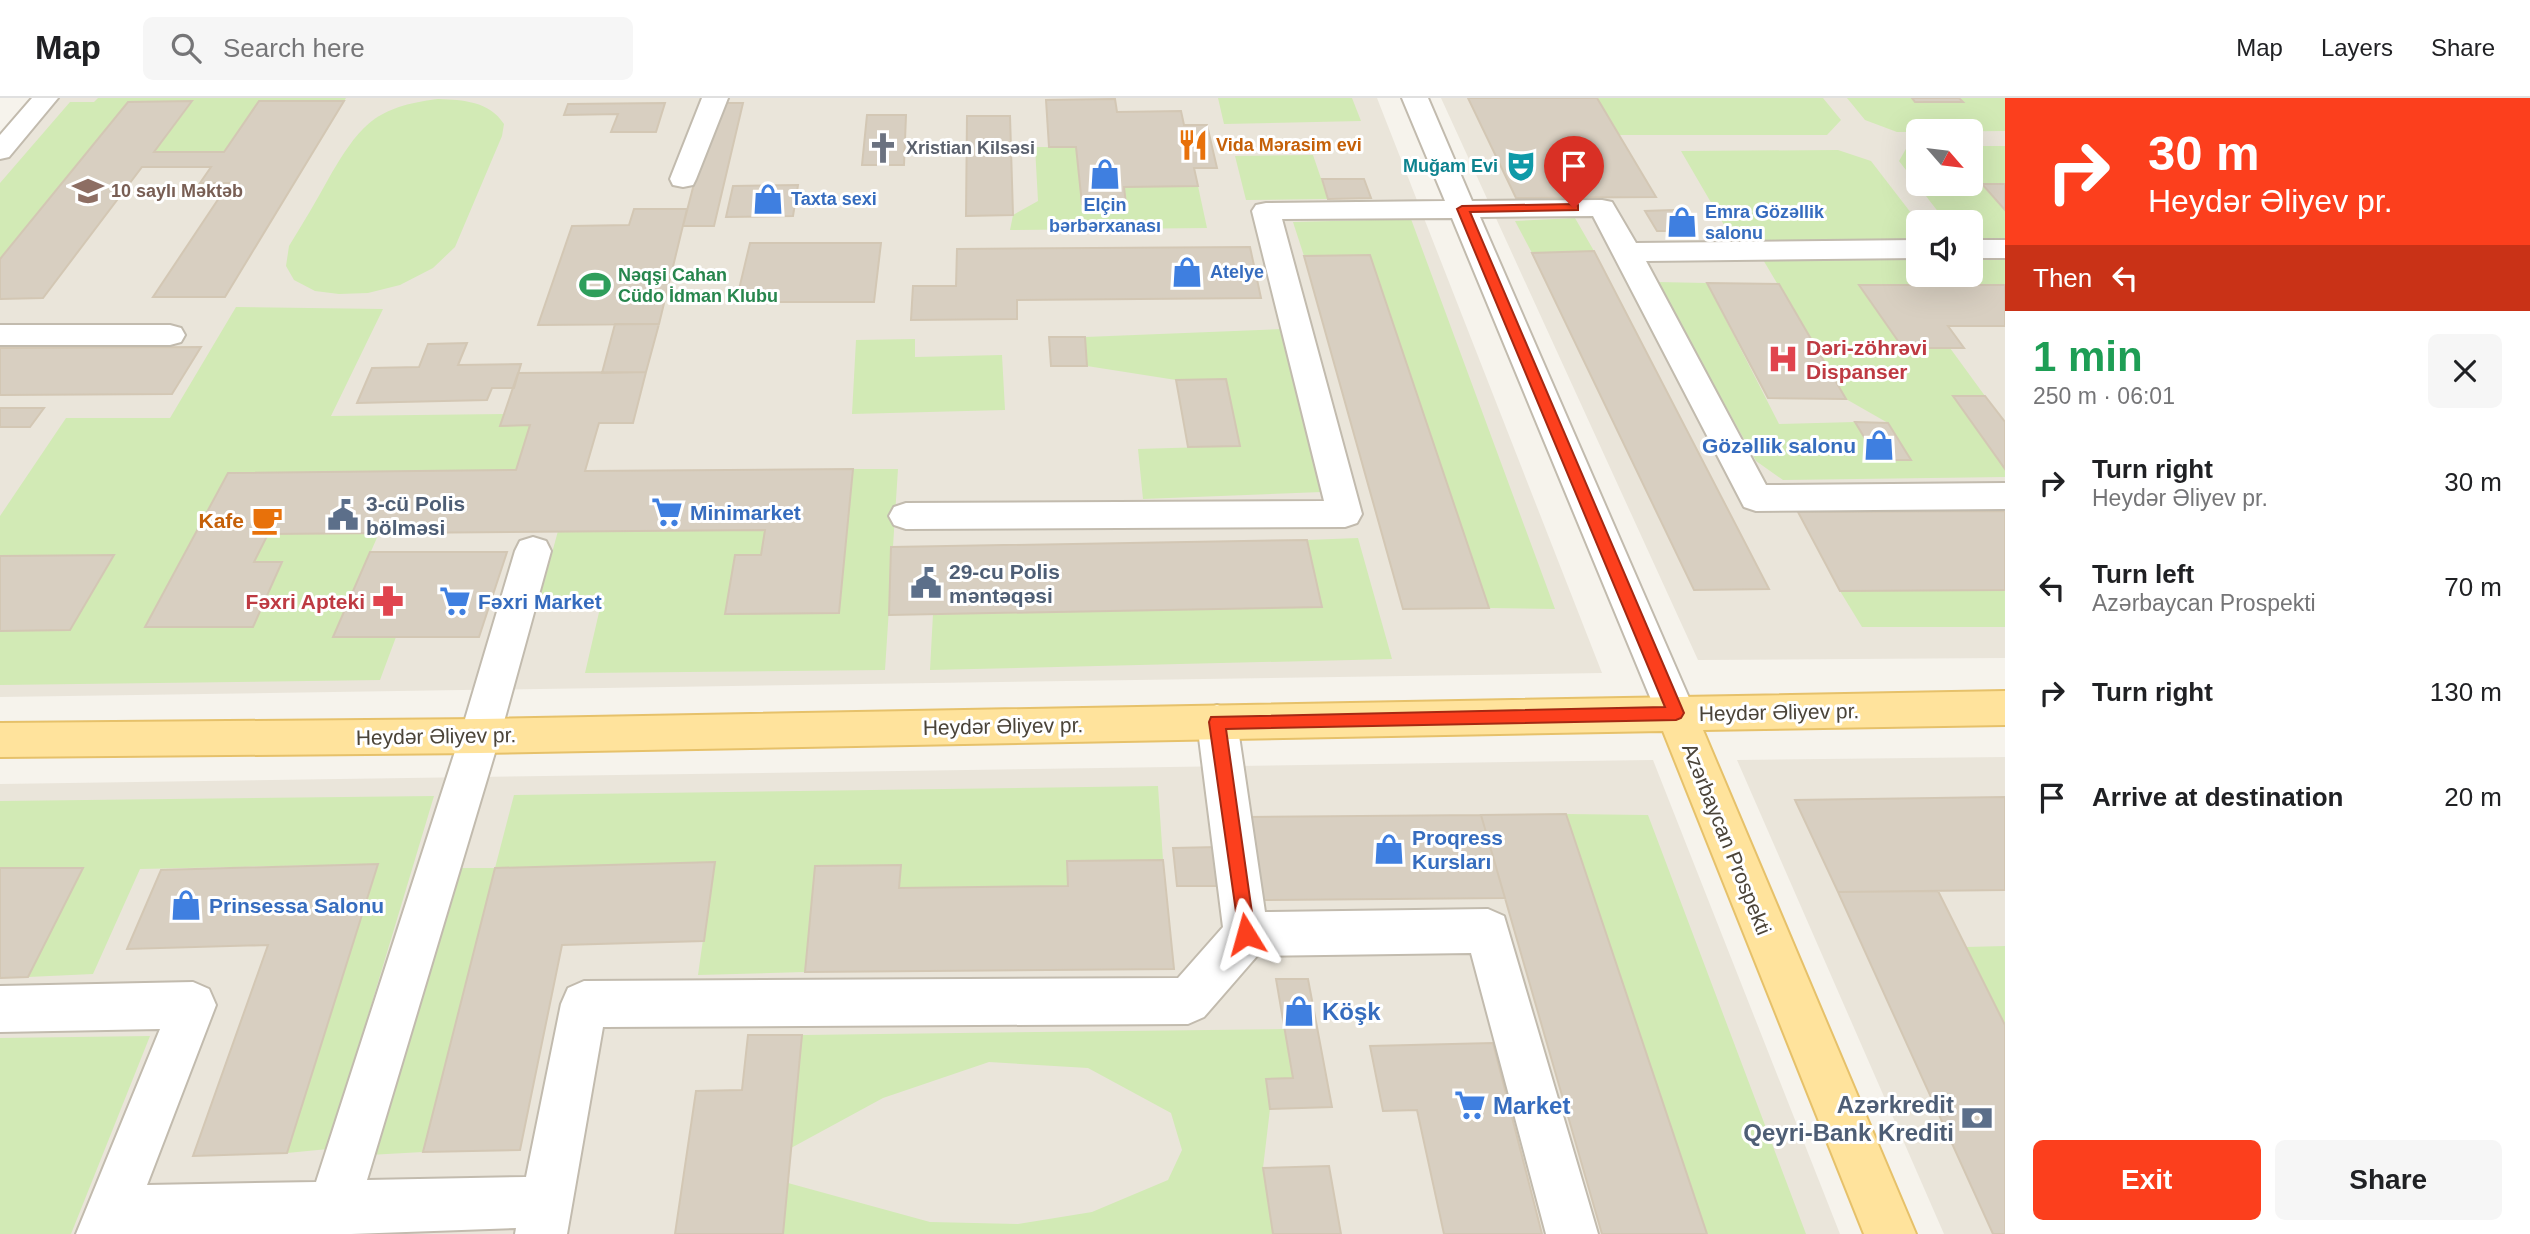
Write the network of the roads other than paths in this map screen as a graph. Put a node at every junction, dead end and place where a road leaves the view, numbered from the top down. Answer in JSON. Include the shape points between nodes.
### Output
{"nodes":[{"id":1,"x":715,"y":98,"type":"edge"},
{"id":2,"x":1415,"y":98,"type":"edge"},
{"id":3,"x":42,"y":103,"type":"edge"},
{"id":4,"x":0,"y":108,"type":"edge"},
{"id":5,"x":0,"y":151,"type":"edge"},
{"id":6,"x":683,"y":179,"type":"dead end"},
{"id":7,"x":1462,"y":209,"type":"junction"},
{"id":8,"x":2005,"y":248,"type":"edge"},
{"id":9,"x":1906,"y":249,"type":"edge"},
{"id":10,"x":1983,"y":249,"type":"edge"},
{"id":11,"x":1627,"y":252,"type":"junction"},
{"id":12,"x":0,"y":335,"type":"edge"},
{"id":13,"x":170,"y":335,"type":"dead end"},
{"id":14,"x":2005,"y":496,"type":"edge"},
{"id":15,"x":906,"y":516,"type":"dead end"},
{"id":16,"x":533,"y":551,"type":"dead end"},
{"id":17,"x":2005,"y":708,"type":"edge"},
{"id":18,"x":1676,"y":713,"type":"junction"},
{"id":19,"x":1217,"y":722,"type":"junction"},
{"id":20,"x":480,"y":736,"type":"junction"},
{"id":21,"x":0,"y":740,"type":"edge"},
{"id":22,"x":1246,"y":934,"type":"junction"},
{"id":23,"x":0,"y":1009,"type":"edge"},
{"id":24,"x":544,"y":1218,"type":"edge"},
{"id":25,"x":329,"y":1221,"type":"edge"},
{"id":26,"x":107,"y":1223,"type":"edge"},
{"id":27,"x":1572,"y":1234,"type":"edge"},
{"id":28,"x":1890,"y":1234,"type":"edge"}],
"edges":[{"from":1,"to":6,"type":"street"},
{"from":2,"to":7,"type":"street","name":"Azərbaycan Prospekti"},
{"from":3,"to":4,"type":"street"},
{"from":3,"to":5,"type":"street"},
{"from":7,"to":11,"type":"street","via":[[1602,208]]},
{"from":7,"to":15,"type":"street","via":[[1266,211],[1345,514]]},
{"from":7,"to":18,"type":"street","name":"Azərbaycan Prospekti"},
{"from":8,"to":10,"type":"street"},
{"from":9,"to":11,"type":"street"},
{"from":11,"to":14,"type":"street","via":[[1756,498]]},
{"from":12,"to":13,"type":"street"},
{"from":16,"to":20,"type":"street"},
{"from":17,"to":18,"type":"main road","name":"Heydər Əliyev pr."},
{"from":18,"to":19,"type":"main road","name":"Heydər Əliyev pr."},
{"from":18,"to":28,"type":"main road","name":"Azərbaycan Prospekti"},
{"from":19,"to":20,"type":"main road","name":"Heydər Əliyev pr."},
{"from":19,"to":22,"type":"street"},
{"from":20,"to":21,"type":"main road","name":"Heydər Əliyev pr."},
{"from":20,"to":25,"type":"street"},
{"from":22,"to":24,"type":"street","via":[[1188,1001],[584,1004]]},
{"from":22,"to":27,"type":"street","via":[[1488,931]]},
{"from":23,"to":26,"type":"street","via":[[193,1005]]},
{"from":24,"to":25,"type":"street"},
{"from":25,"to":26,"type":"street"}]}
